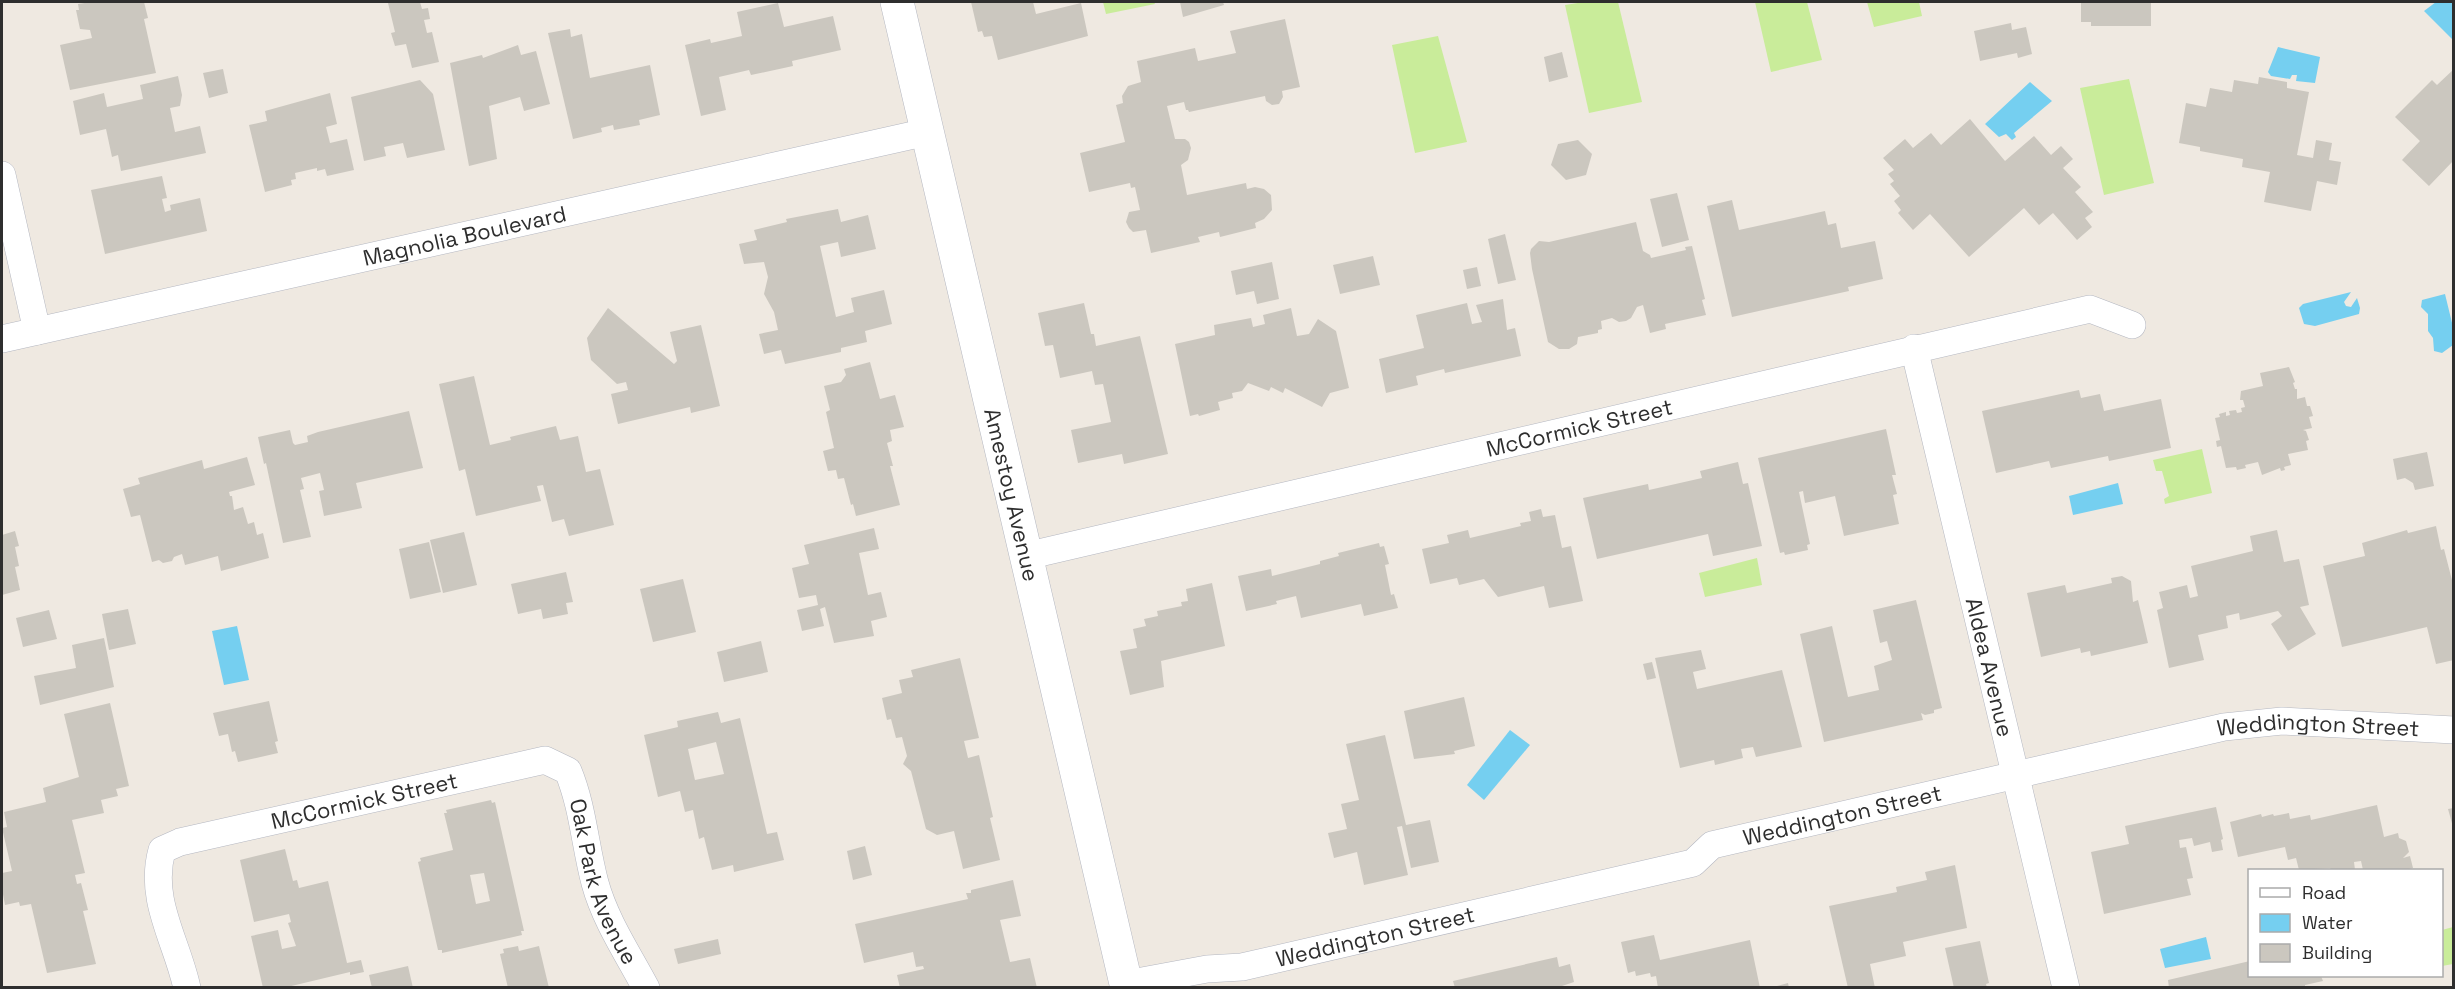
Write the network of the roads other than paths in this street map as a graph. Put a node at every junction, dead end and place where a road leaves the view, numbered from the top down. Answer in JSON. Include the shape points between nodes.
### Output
{"nodes":[{"id":1,"x":897,"y":2,"type":"edge"},
{"id":2,"x":927,"y":132,"type":"junction"},
{"id":3,"x":2,"y":175,"type":"edge"},
{"id":4,"x":2132,"y":326,"type":"dead end"},
{"id":5,"x":37,"y":331,"type":"junction"},
{"id":6,"x":2,"y":339,"type":"edge"},
{"id":7,"x":1914,"y":348,"type":"junction"},
{"id":8,"x":1026,"y":556,"type":"junction"},
{"id":9,"x":2454,"y":730,"type":"edge"},
{"id":10,"x":568,"y":771,"type":"joint"},
{"id":11,"x":2016,"y":775,"type":"junction"},
{"id":12,"x":1242,"y":967,"type":"junction"},
{"id":13,"x":1126,"y":986,"type":"edge"},
{"id":14,"x":188,"y":987,"type":"edge"},
{"id":15,"x":646,"y":987,"type":"edge"},
{"id":16,"x":1216,"y":987,"type":"edge"},
{"id":17,"x":2066,"y":987,"type":"edge"}],
"edges":[{"from":1,"to":2,"type":"street","name":"Amestoy Avenue"},
{"from":2,"to":5,"type":"street","name":"Magnolia Boulevard"},
{"from":2,"to":8,"type":"street","name":"Amestoy Avenue"},
{"from":3,"to":5,"type":"street"},
{"from":4,"to":7,"type":"street","name":"McCormick Street","via":[[2090,309]]},
{"from":5,"to":6,"type":"street","name":"Magnolia Boulevard"},
{"from":7,"to":8,"type":"street","name":"McCormick Street"},
{"from":7,"to":11,"type":"street","name":"Aldea Avenue"},
{"from":8,"to":13,"type":"street","name":"Amestoy Avenue"},
{"from":9,"to":11,"type":"street","name":"Weddington Street","via":[[2271,722],[2224,727]]},
{"from":10,"to":14,"type":"street","name":"McCormick Street","via":[[545,760],[170,845],[162,850],[158,864],[159,898]]},
{"from":10,"to":15,"type":"street","name":"Oak Park Avenue","via":[[576,791],[596,886]]},
{"from":11,"to":12,"type":"street","name":"Weddington Street","via":[[1712,845],[1693,863]]},
{"from":11,"to":17,"type":"street","name":"Aldea Avenue"},
{"from":12,"to":13,"type":"street","name":"Weddington Street","via":[[1207,969]]},
{"from":12,"to":16,"type":"street","name":"Weddington Street"}]}
